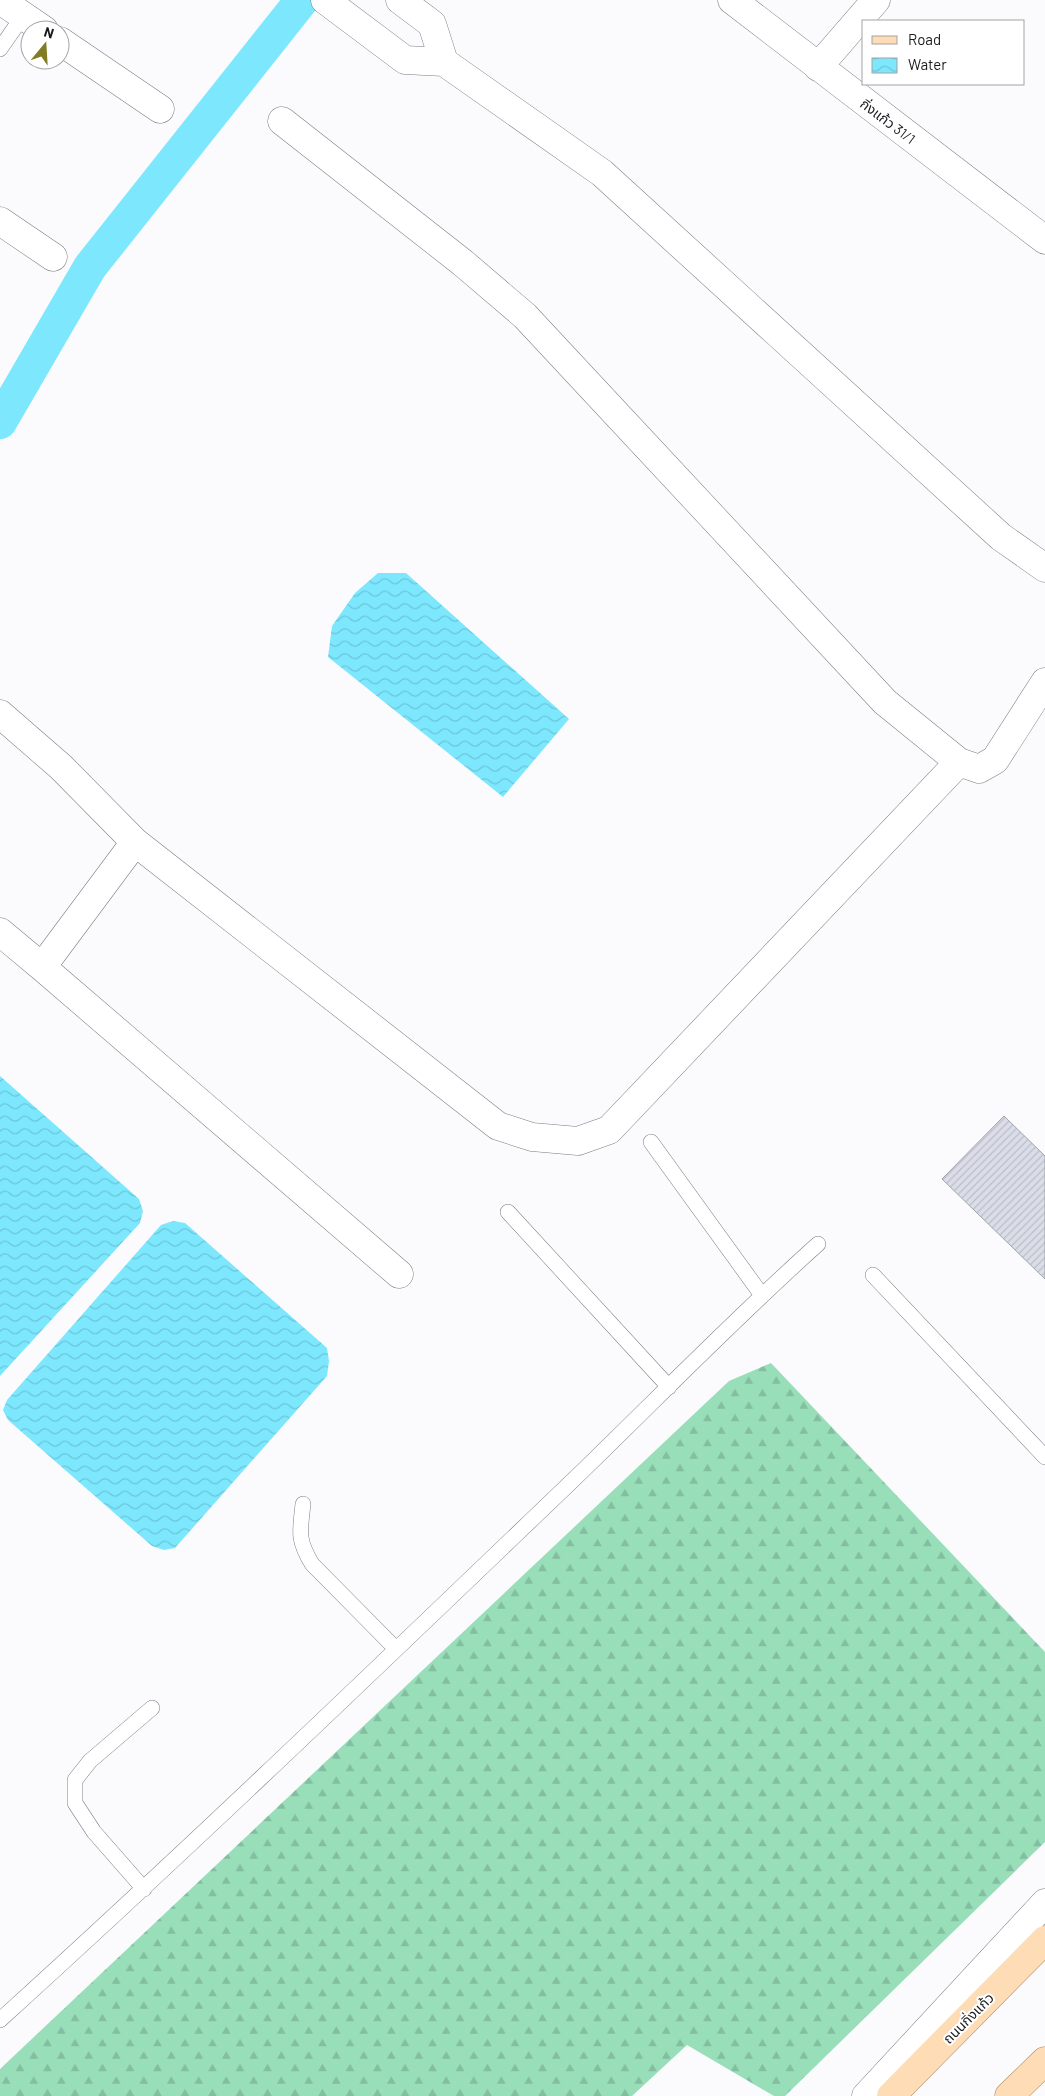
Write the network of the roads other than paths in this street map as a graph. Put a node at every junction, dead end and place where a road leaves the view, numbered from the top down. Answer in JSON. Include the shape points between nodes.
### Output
{"nodes":[{"id":1,"x":0,"y":0,"type":"edge"},
{"id":2,"x":325,"y":0,"type":"edge"},
{"id":3,"x":400,"y":0,"type":"edge"},
{"id":4,"x":732,"y":0,"type":"edge"},
{"id":5,"x":876,"y":0,"type":"edge"},
{"id":6,"x":30,"y":20,"type":"edge"},
{"id":7,"x":20,"y":34,"type":"edge"},
{"id":8,"x":70,"y":48,"type":"edge"},
{"id":9,"x":0,"y":49,"type":"edge"},
{"id":10,"x":444,"y":62,"type":"junction"},
{"id":11,"x":818,"y":67,"type":"junction"},
{"id":12,"x":160,"y":109,"type":"dead end"},
{"id":13,"x":282,"y":121,"type":"dead end"},
{"id":14,"x":0,"y":222,"type":"edge"},
{"id":15,"x":1045,"y":240,"type":"edge"},
{"id":16,"x":53,"y":257,"type":"dead end"},
{"id":17,"x":1045,"y":568,"type":"edge"},
{"id":18,"x":1045,"y":682,"type":"edge"},
{"id":19,"x":0,"y":714,"type":"edge"},
{"id":20,"x":959,"y":762,"type":"junction"},
{"id":21,"x":135,"y":842,"type":"junction"},
{"id":22,"x":0,"y":932,"type":"edge"},
{"id":23,"x":42,"y":966,"type":"junction"},
{"id":24,"x":651,"y":1142,"type":"dead end"},
{"id":25,"x":508,"y":1212,"type":"dead end"},
{"id":26,"x":818,"y":1244,"type":"dead end"},
{"id":27,"x":399,"y":1274,"type":"dead end"},
{"id":28,"x":873,"y":1275,"type":"dead end"},
{"id":29,"x":762,"y":1294,"type":"junction"},
{"id":30,"x":669,"y":1387,"type":"junction"},
{"id":31,"x":1045,"y":1458,"type":"edge"},
{"id":32,"x":303,"y":1504,"type":"dead end"},
{"id":33,"x":396,"y":1649,"type":"junction"},
{"id":34,"x":152,"y":1708,"type":"dead end"},
{"id":35,"x":144,"y":1889,"type":"junction"},
{"id":36,"x":1045,"y":1903,"type":"edge"},
{"id":37,"x":1045,"y":1940,"type":"edge"},
{"id":38,"x":0,"y":2020,"type":"edge"},
{"id":39,"x":1045,"y":2061,"type":"edge"},
{"id":40,"x":866,"y":2096,"type":"edge"},
{"id":41,"x":891,"y":2096,"type":"edge"},
{"id":42,"x":1009,"y":2096,"type":"edge"}],
"edges":[{"from":1,"to":6,"type":"street"},
{"from":2,"to":10,"type":"street","via":[[404,60]]},
{"from":3,"to":10,"type":"street","via":[[432,24]]},
{"from":4,"to":11,"type":"street","name":"กิ่งแก้ว 31/1"},
{"from":5,"to":11,"type":"street"},
{"from":7,"to":9,"type":"lane"},
{"from":8,"to":12,"type":"street"},
{"from":10,"to":17,"type":"street","via":[[602,173],[1001,537]]},
{"from":11,"to":15,"type":"street","name":"กิ่งแก้ว 31/1"},
{"from":13,"to":20,"type":"street","via":[[463,263],[525,316],[886,702]]},
{"from":14,"to":16,"type":"street"},
{"from":18,"to":20,"type":"street","via":[[996,760],[979,769]]},
{"from":19,"to":21,"type":"street","via":[[61,767]]},
{"from":20,"to":21,"type":"street","via":[[609,1130],[578,1141],[532,1137],[498,1126]]},
{"from":21,"to":23,"type":"street"},
{"from":22,"to":23,"type":"street"},
{"from":23,"to":27,"type":"street"},
{"from":24,"to":29,"type":"lane"},
{"from":25,"to":30,"type":"lane"},
{"from":26,"to":29,"type":"lane"},
{"from":28,"to":31,"type":"lane"},
{"from":29,"to":30,"type":"lane"},
{"from":30,"to":33,"type":"lane"},
{"from":32,"to":33,"type":"lane","via":[[300,1538],[312,1564]]},
{"from":33,"to":35,"type":"lane"},
{"from":34,"to":35,"type":"lane","via":[[90,1761],[75,1780],[75,1803],[94,1832]]},
{"from":35,"to":38,"type":"lane"},
{"from":36,"to":40,"type":"street"},
{"from":37,"to":41,"type":"main road","name":"ถนนกิ่งแก้ว"},
{"from":39,"to":42,"type":"main road"}]}
